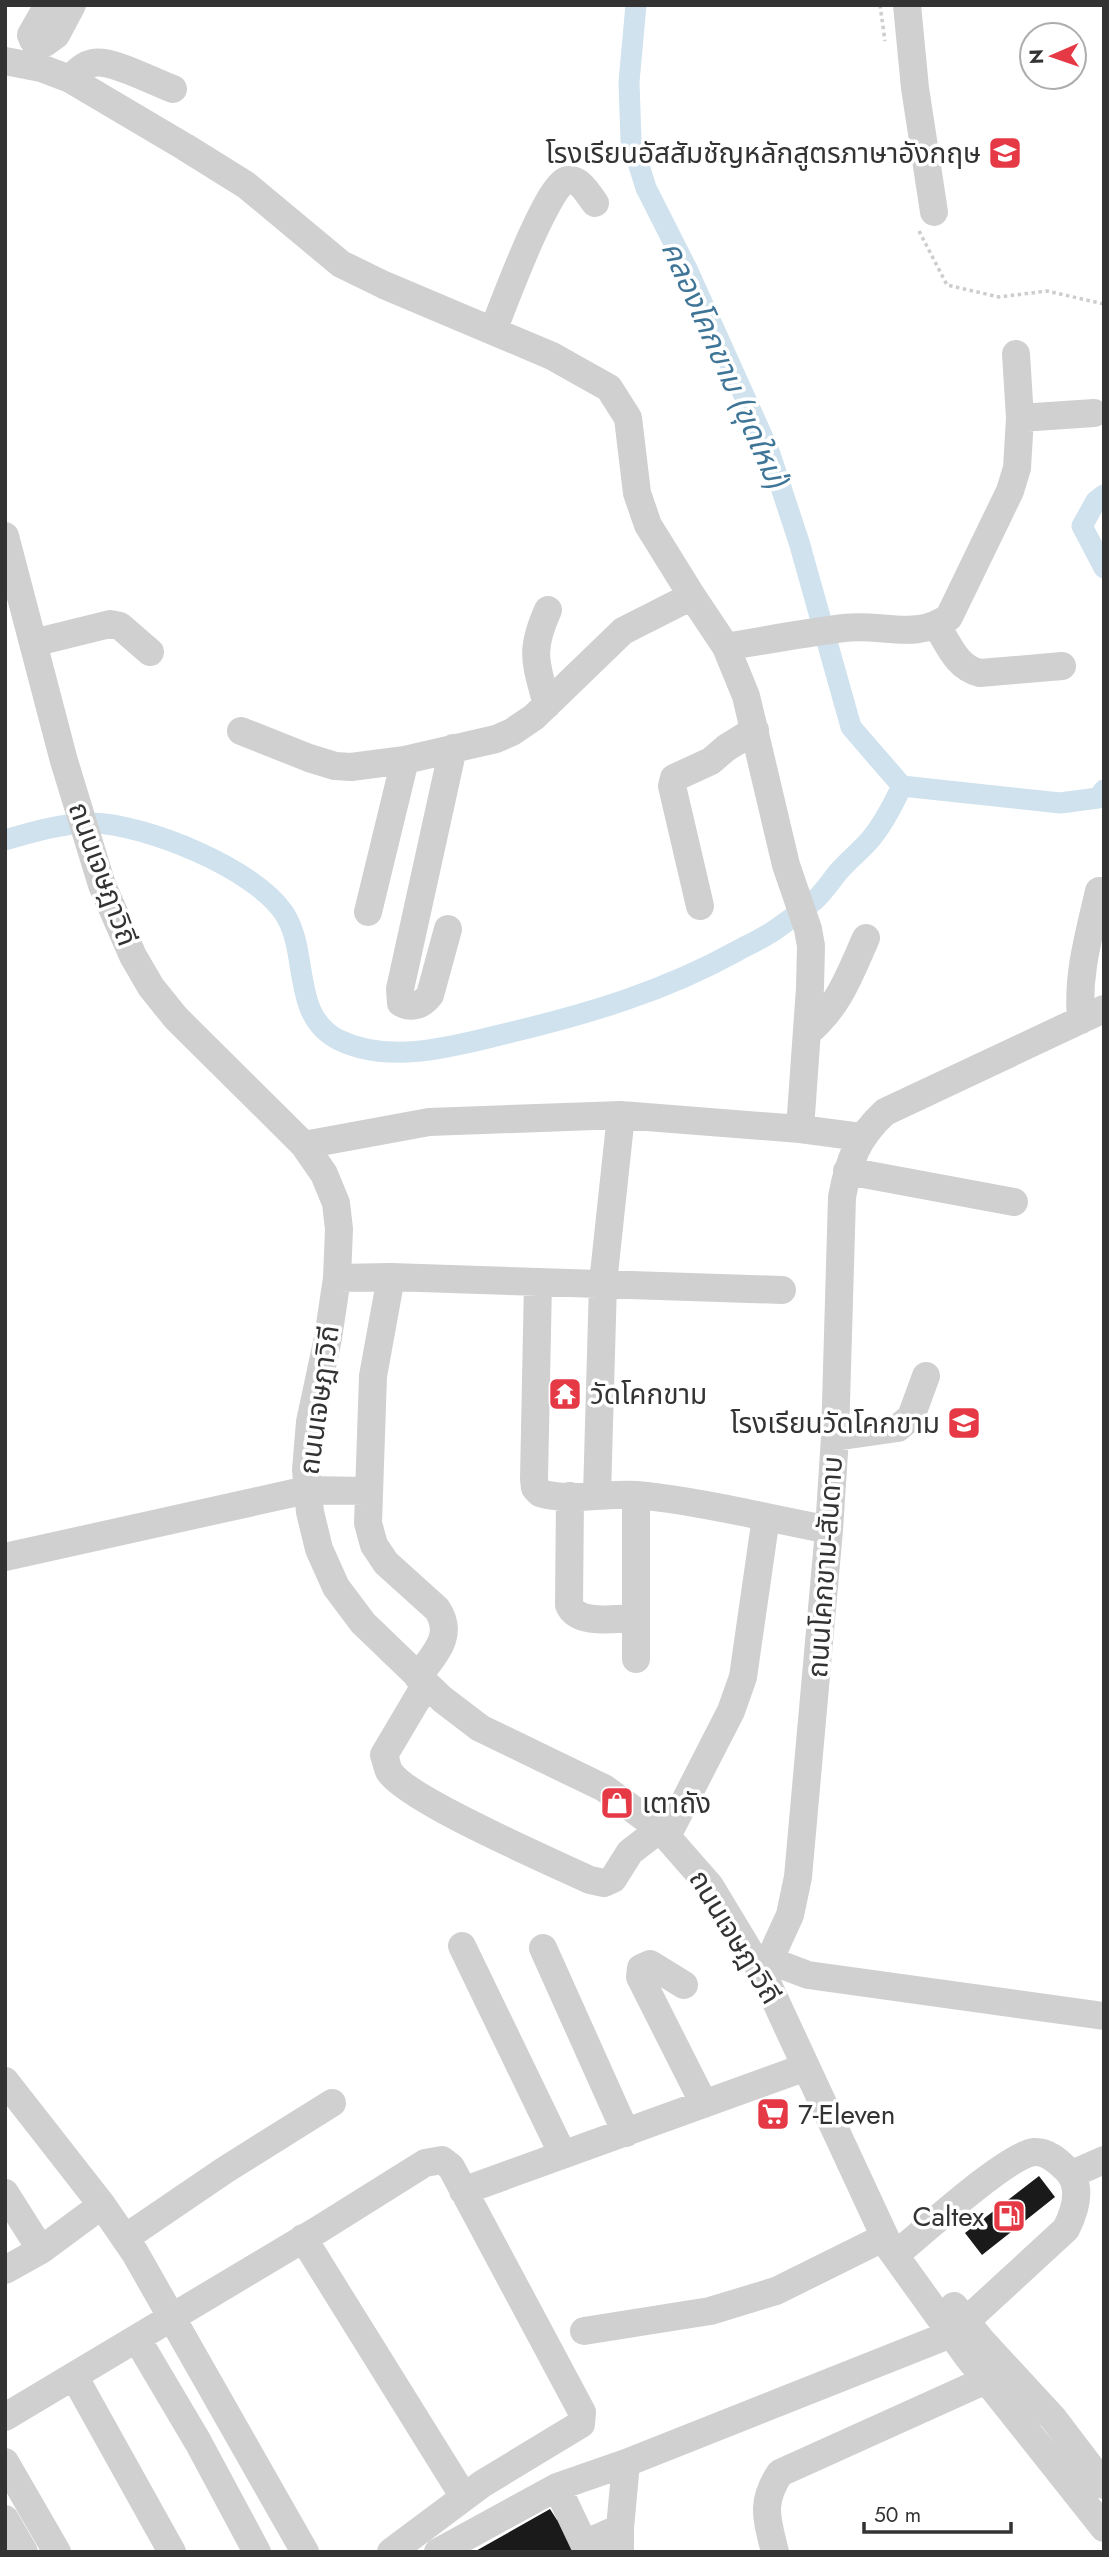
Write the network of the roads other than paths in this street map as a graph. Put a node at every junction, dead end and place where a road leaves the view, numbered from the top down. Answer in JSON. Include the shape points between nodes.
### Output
{"nodes":[{"id":1,"x":48,"y":5,"type":"edge"},
{"id":2,"x":72,"y":5,"type":"edge"},
{"id":3,"x":907,"y":5,"type":"edge"},
{"id":4,"x":5,"y":61,"type":"edge"},
{"id":5,"x":71,"y":79,"type":"junction"},
{"id":6,"x":173,"y":89,"type":"dead end"},
{"id":7,"x":595,"y":203,"type":"dead end"},
{"id":8,"x":934,"y":212,"type":"dead end"},
{"id":9,"x":492,"y":331,"type":"junction"},
{"id":10,"x":1016,"y":354,"type":"dead end"},
{"id":11,"x":1094,"y":413,"type":"dead end"},
{"id":12,"x":1020,"y":418,"type":"junction"},
{"id":13,"x":5,"y":536,"type":"edge"},
{"id":14,"x":692,"y":596,"type":"junction"},
{"id":15,"x":548,"y":610,"type":"dead end"},
{"id":16,"x":937,"y":626,"type":"junction"},
{"id":17,"x":33,"y":643,"type":"junction"},
{"id":18,"x":726,"y":647,"type":"junction"},
{"id":19,"x":150,"y":652,"type":"dead end"},
{"id":20,"x":1062,"y":666,"type":"dead end"},
{"id":21,"x":547,"y":705,"type":"junction"},
{"id":22,"x":755,"y":730,"type":"junction"},
{"id":23,"x":241,"y":731,"type":"dead end"},
{"id":24,"x":453,"y":748,"type":"junction"},
{"id":25,"x":405,"y":760,"type":"junction"},
{"id":26,"x":1099,"y":891,"type":"dead end"},
{"id":27,"x":700,"y":906,"type":"dead end"},
{"id":28,"x":368,"y":912,"type":"dead end"},
{"id":29,"x":448,"y":929,"type":"dead end"},
{"id":30,"x":866,"y":938,"type":"dead end"},
{"id":31,"x":1092,"y":1014,"type":"edge"},
{"id":32,"x":807,"y":1033,"type":"junction"},
{"id":33,"x":621,"y":1115,"type":"junction"},
{"id":34,"x":800,"y":1129,"type":"junction"},
{"id":35,"x":862,"y":1137,"type":"junction"},
{"id":36,"x":304,"y":1146,"type":"junction"},
{"id":37,"x":847,"y":1171,"type":"junction"},
{"id":38,"x":1014,"y":1202,"type":"dead end"},
{"id":39,"x":391,"y":1277,"type":"junction"},
{"id":40,"x":337,"y":1278,"type":"junction"},
{"id":41,"x":538,"y":1282,"type":"junction"},
{"id":42,"x":603,"y":1283,"type":"junction"},
{"id":43,"x":782,"y":1290,"type":"dead end"},
{"id":44,"x":926,"y":1376,"type":"dead end"},
{"id":45,"x":835,"y":1437,"type":"junction"},
{"id":46,"x":307,"y":1490,"type":"junction"},
{"id":47,"x":367,"y":1491,"type":"junction"},
{"id":48,"x":636,"y":1495,"type":"junction"},
{"id":49,"x":583,"y":1496,"type":"junction"},
{"id":50,"x":766,"y":1517,"type":"junction"},
{"id":51,"x":829,"y":1530,"type":"junction"},
{"id":52,"x":5,"y":1557,"type":"edge"},
{"id":53,"x":636,"y":1618,"type":"junction"},
{"id":54,"x":636,"y":1659,"type":"dead end"},
{"id":55,"x":422,"y":1680,"type":"junction"},
{"id":56,"x":663,"y":1832,"type":"junction"},
{"id":57,"x":462,"y":1946,"type":"dead end"},
{"id":58,"x":543,"y":1948,"type":"dead end"},
{"id":59,"x":767,"y":1967,"type":"junction"},
{"id":60,"x":684,"y":1985,"type":"dead end"},
{"id":61,"x":1104,"y":2015,"type":"edge"},
{"id":62,"x":806,"y":2067,"type":"junction"},
{"id":63,"x":5,"y":2081,"type":"edge"},
{"id":64,"x":332,"y":2103,"type":"dead end"},
{"id":65,"x":704,"y":2104,"type":"junction"},
{"id":66,"x":626,"y":2133,"type":"junction"},
{"id":67,"x":563,"y":2155,"type":"junction"},
{"id":68,"x":1104,"y":2160,"type":"edge"},
{"id":69,"x":1072,"y":2174,"type":"junction"},
{"id":70,"x":463,"y":2191,"type":"junction"},
{"id":71,"x":5,"y":2193,"type":"edge"},
{"id":72,"x":103,"y":2205,"type":"junction"},
{"id":73,"x":125,"y":2238,"type":"junction"},
{"id":74,"x":303,"y":2238,"type":"junction"},
{"id":75,"x":896,"y":2241,"type":"junction"},
{"id":76,"x":41,"y":2250,"type":"junction"},
{"id":77,"x":5,"y":2270,"type":"edge"},
{"id":78,"x":172,"y":2318,"type":"junction"},
{"id":79,"x":959,"y":2328,"type":"junction"},
{"id":80,"x":584,"y":2331,"type":"dead end"},
{"id":81,"x":137,"y":2339,"type":"junction"},
{"id":82,"x":74,"y":2376,"type":"junction"},
{"id":83,"x":986,"y":2380,"type":"junction"},
{"id":84,"x":7,"y":2411,"type":"edge"},
{"id":85,"x":5,"y":2462,"type":"edge"},
{"id":86,"x":626,"y":2463,"type":"junction"},
{"id":87,"x":1104,"y":2485,"type":"edge"},
{"id":88,"x":557,"y":2487,"type":"junction"},
{"id":89,"x":464,"y":2497,"type":"junction"},
{"id":90,"x":5,"y":2519,"type":"edge"},
{"id":91,"x":1104,"y":2528,"type":"edge"},
{"id":92,"x":620,"y":2540,"type":"edge"},
{"id":93,"x":24,"y":2552,"type":"edge"},
{"id":94,"x":57,"y":2552,"type":"edge"},
{"id":95,"x":172,"y":2552,"type":"edge"},
{"id":96,"x":257,"y":2552,"type":"edge"},
{"id":97,"x":305,"y":2552,"type":"edge"},
{"id":98,"x":391,"y":2552,"type":"edge"},
{"id":99,"x":438,"y":2552,"type":"edge"},
{"id":100,"x":775,"y":2552,"type":"edge"}],
"edges":[{"from":1,"to":2,"type":"street","via":[[31,35],[45,43],[56,35]]},
{"from":3,"to":8,"type":"street"},
{"from":4,"to":5,"type":"street"},
{"from":5,"to":6,"type":"street","via":[[89,64],[107,64]]},
{"from":5,"to":9,"type":"street","via":[[246,185],[341,264]]},
{"from":7,"to":9,"type":"street","via":[[579,182],[562,181],[555,189]]},
{"from":9,"to":14,"type":"street","via":[[552,356],[609,388],[628,418],[637,493],[648,525]]},
{"from":10,"to":12,"type":"street"},
{"from":11,"to":12,"type":"street"},
{"from":12,"to":16,"type":"street","via":[[1017,468],[1010,491],[958,603]]},
{"from":13,"to":17,"type":"street","name":"ถนนเจษฎาวิถี"},
{"from":14,"to":18,"type":"street"},
{"from":14,"to":21,"type":"street","via":[[623,631]]},
{"from":15,"to":21,"type":"street","via":[[535,650]]},
{"from":16,"to":18,"type":"street","via":[[922,630],[848,627]]},
{"from":16,"to":20,"type":"street","via":[[970,671]]},
{"from":17,"to":19,"type":"street","via":[[110,624],[120,626]]},
{"from":17,"to":36,"type":"street","name":"ถนนเจษฎาวิถี","via":[[102,885],[150,986]]},
{"from":18,"to":22,"type":"street"},
{"from":21,"to":24,"type":"street","via":[[512,732]]},
{"from":22,"to":27,"type":"street","via":[[711,761],[674,778],[672,786]]},
{"from":22,"to":32,"type":"street","via":[[786,866],[811,946]]},
{"from":23,"to":25,"type":"street","via":[[335,766]]},
{"from":24,"to":25,"type":"street"},
{"from":24,"to":29,"type":"street","via":[[400,989],[401,1003],[416,1006],[430,995]]},
{"from":25,"to":28,"type":"street"},
{"from":26,"to":31,"type":"street","via":[[1078,993]]},
{"from":30,"to":32,"type":"street","via":[[844,990],[826,1017]]},
{"from":31,"to":35,"type":"street","name":"ถนนโคกขาม-สันดาบ","via":[[885,1112]]},
{"from":32,"to":34,"type":"street"},
{"from":33,"to":34,"type":"street"},
{"from":33,"to":36,"type":"street","via":[[429,1122]]},
{"from":33,"to":42,"type":"street"},
{"from":34,"to":35,"type":"street"},
{"from":35,"to":37,"type":"street","name":"ถนนโคกขาม-สันดาบ"},
{"from":36,"to":40,"type":"street","name":"ถนนเจษฎาวิถี","via":[[324,1174],[336,1203]]},
{"from":37,"to":38,"type":"street"},
{"from":37,"to":45,"type":"street","name":"ถนนโคกขาม-สันดาบ","via":[[842,1197]]},
{"from":39,"to":40,"type":"street"},
{"from":39,"to":41,"type":"street"},
{"from":39,"to":47,"type":"street","via":[[373,1376]]},
{"from":40,"to":46,"type":"street","name":"ถนนเจษฎาวิถี","via":[[310,1422]]},
{"from":41,"to":42,"type":"street"},
{"from":41,"to":49,"type":"street","via":[[535,1488],[547,1495]]},
{"from":42,"to":43,"type":"street"},
{"from":42,"to":49,"type":"street"},
{"from":44,"to":45,"type":"street","via":[[911,1417],[898,1428]]},
{"from":45,"to":51,"type":"street","name":"ถนนโคกขาม-สันดาบ"},
{"from":46,"to":47,"type":"street"},
{"from":46,"to":52,"type":"street"},
{"from":46,"to":55,"type":"street","name":"ถนนเจษฎาวิถี","via":[[319,1549],[336,1587],[363,1623]]},
{"from":47,"to":55,"type":"street","via":[[374,1545],[386,1563],[437,1609],[446,1628]]},
{"from":48,"to":49,"type":"street"},
{"from":48,"to":50,"type":"street"},
{"from":48,"to":53,"type":"street"},
{"from":49,"to":53,"type":"street","via":[[571,1611],[583,1618]]},
{"from":50,"to":51,"type":"street"},
{"from":50,"to":56,"type":"street","via":[[743,1677],[732,1711]]},
{"from":51,"to":59,"type":"street","name":"ถนนโคกขาม-สันดาบ","via":[[798,1877],[790,1915]]},
{"from":53,"to":54,"type":"street"},
{"from":55,"to":56,"type":"street","name":"ถนนเจษฎาวิถี","via":[[480,1728],[604,1788]]},
{"from":55,"to":56,"type":"street","via":[[384,1755],[389,1772],[409,1790],[590,1880],[612,1879],[630,1852]]},
{"from":56,"to":59,"type":"street","name":"ถนนเจษฎาวิถี","via":[[710,1886]]},
{"from":57,"to":67,"type":"street"},
{"from":58,"to":66,"type":"street"},
{"from":59,"to":61,"type":"street"},
{"from":59,"to":62,"type":"street","name":"ถนนเจษฎาวิถี"},
{"from":60,"to":65,"type":"street","via":[[650,1964],[641,1968],[640,1977]]},
{"from":62,"to":65,"type":"street"},
{"from":62,"to":75,"type":"street","name":"ถนนเจษฎาวิถี","via":[[856,2175]]},
{"from":63,"to":72,"type":"street"},
{"from":64,"to":73,"type":"street"},
{"from":65,"to":66,"type":"street"},
{"from":66,"to":67,"type":"street"},
{"from":67,"to":70,"type":"street"},
{"from":68,"to":69,"type":"street"},
{"from":69,"to":75,"type":"street","via":[[1054,2157],[1035,2152],[1012,2160]]},
{"from":69,"to":79,"type":"street","via":[[1076,2209],[1066,2229]]},
{"from":70,"to":74,"type":"street","via":[[451,2167],[442,2160],[425,2163]]},
{"from":70,"to":89,"type":"street","via":[[582,2412],[581,2424]]},
{"from":71,"to":76,"type":"street"},
{"from":72,"to":73,"type":"street"},
{"from":72,"to":76,"type":"street"},
{"from":73,"to":78,"type":"street"},
{"from":74,"to":78,"type":"street"},
{"from":74,"to":89,"type":"street"},
{"from":75,"to":79,"type":"street","name":"ถนนเจษฎาวิถี"},
{"from":75,"to":80,"type":"street","via":[[776,2291],[710,2311]]},
{"from":76,"to":77,"type":"street"},
{"from":78,"to":81,"type":"street"},
{"from":78,"to":97,"type":"street"},
{"from":79,"to":83,"type":"street","name":"ถนนเจษฎาวิถี"},
{"from":79,"to":86,"type":"street"},
{"from":79,"to":87,"type":"street","name":"ถนนเจษฎาวิถี","via":[[1053,2418]]},
{"from":81,"to":82,"type":"street"},
{"from":81,"to":96,"type":"street"},
{"from":82,"to":84,"type":"street"},
{"from":82,"to":95,"type":"street"},
{"from":83,"to":91,"type":"street","name":"ถนนเจษฎาวิถี"},
{"from":83,"to":100,"type":"street","via":[[780,2473],[768,2491],[767,2518]]},
{"from":85,"to":94,"type":"street"},
{"from":86,"to":88,"type":"street"},
{"from":86,"to":92,"type":"street"},
{"from":88,"to":92,"type":"street","via":[[584,2544]]},
{"from":88,"to":99,"type":"street"},
{"from":89,"to":98,"type":"street"},
{"from":90,"to":93,"type":"street"}]}
